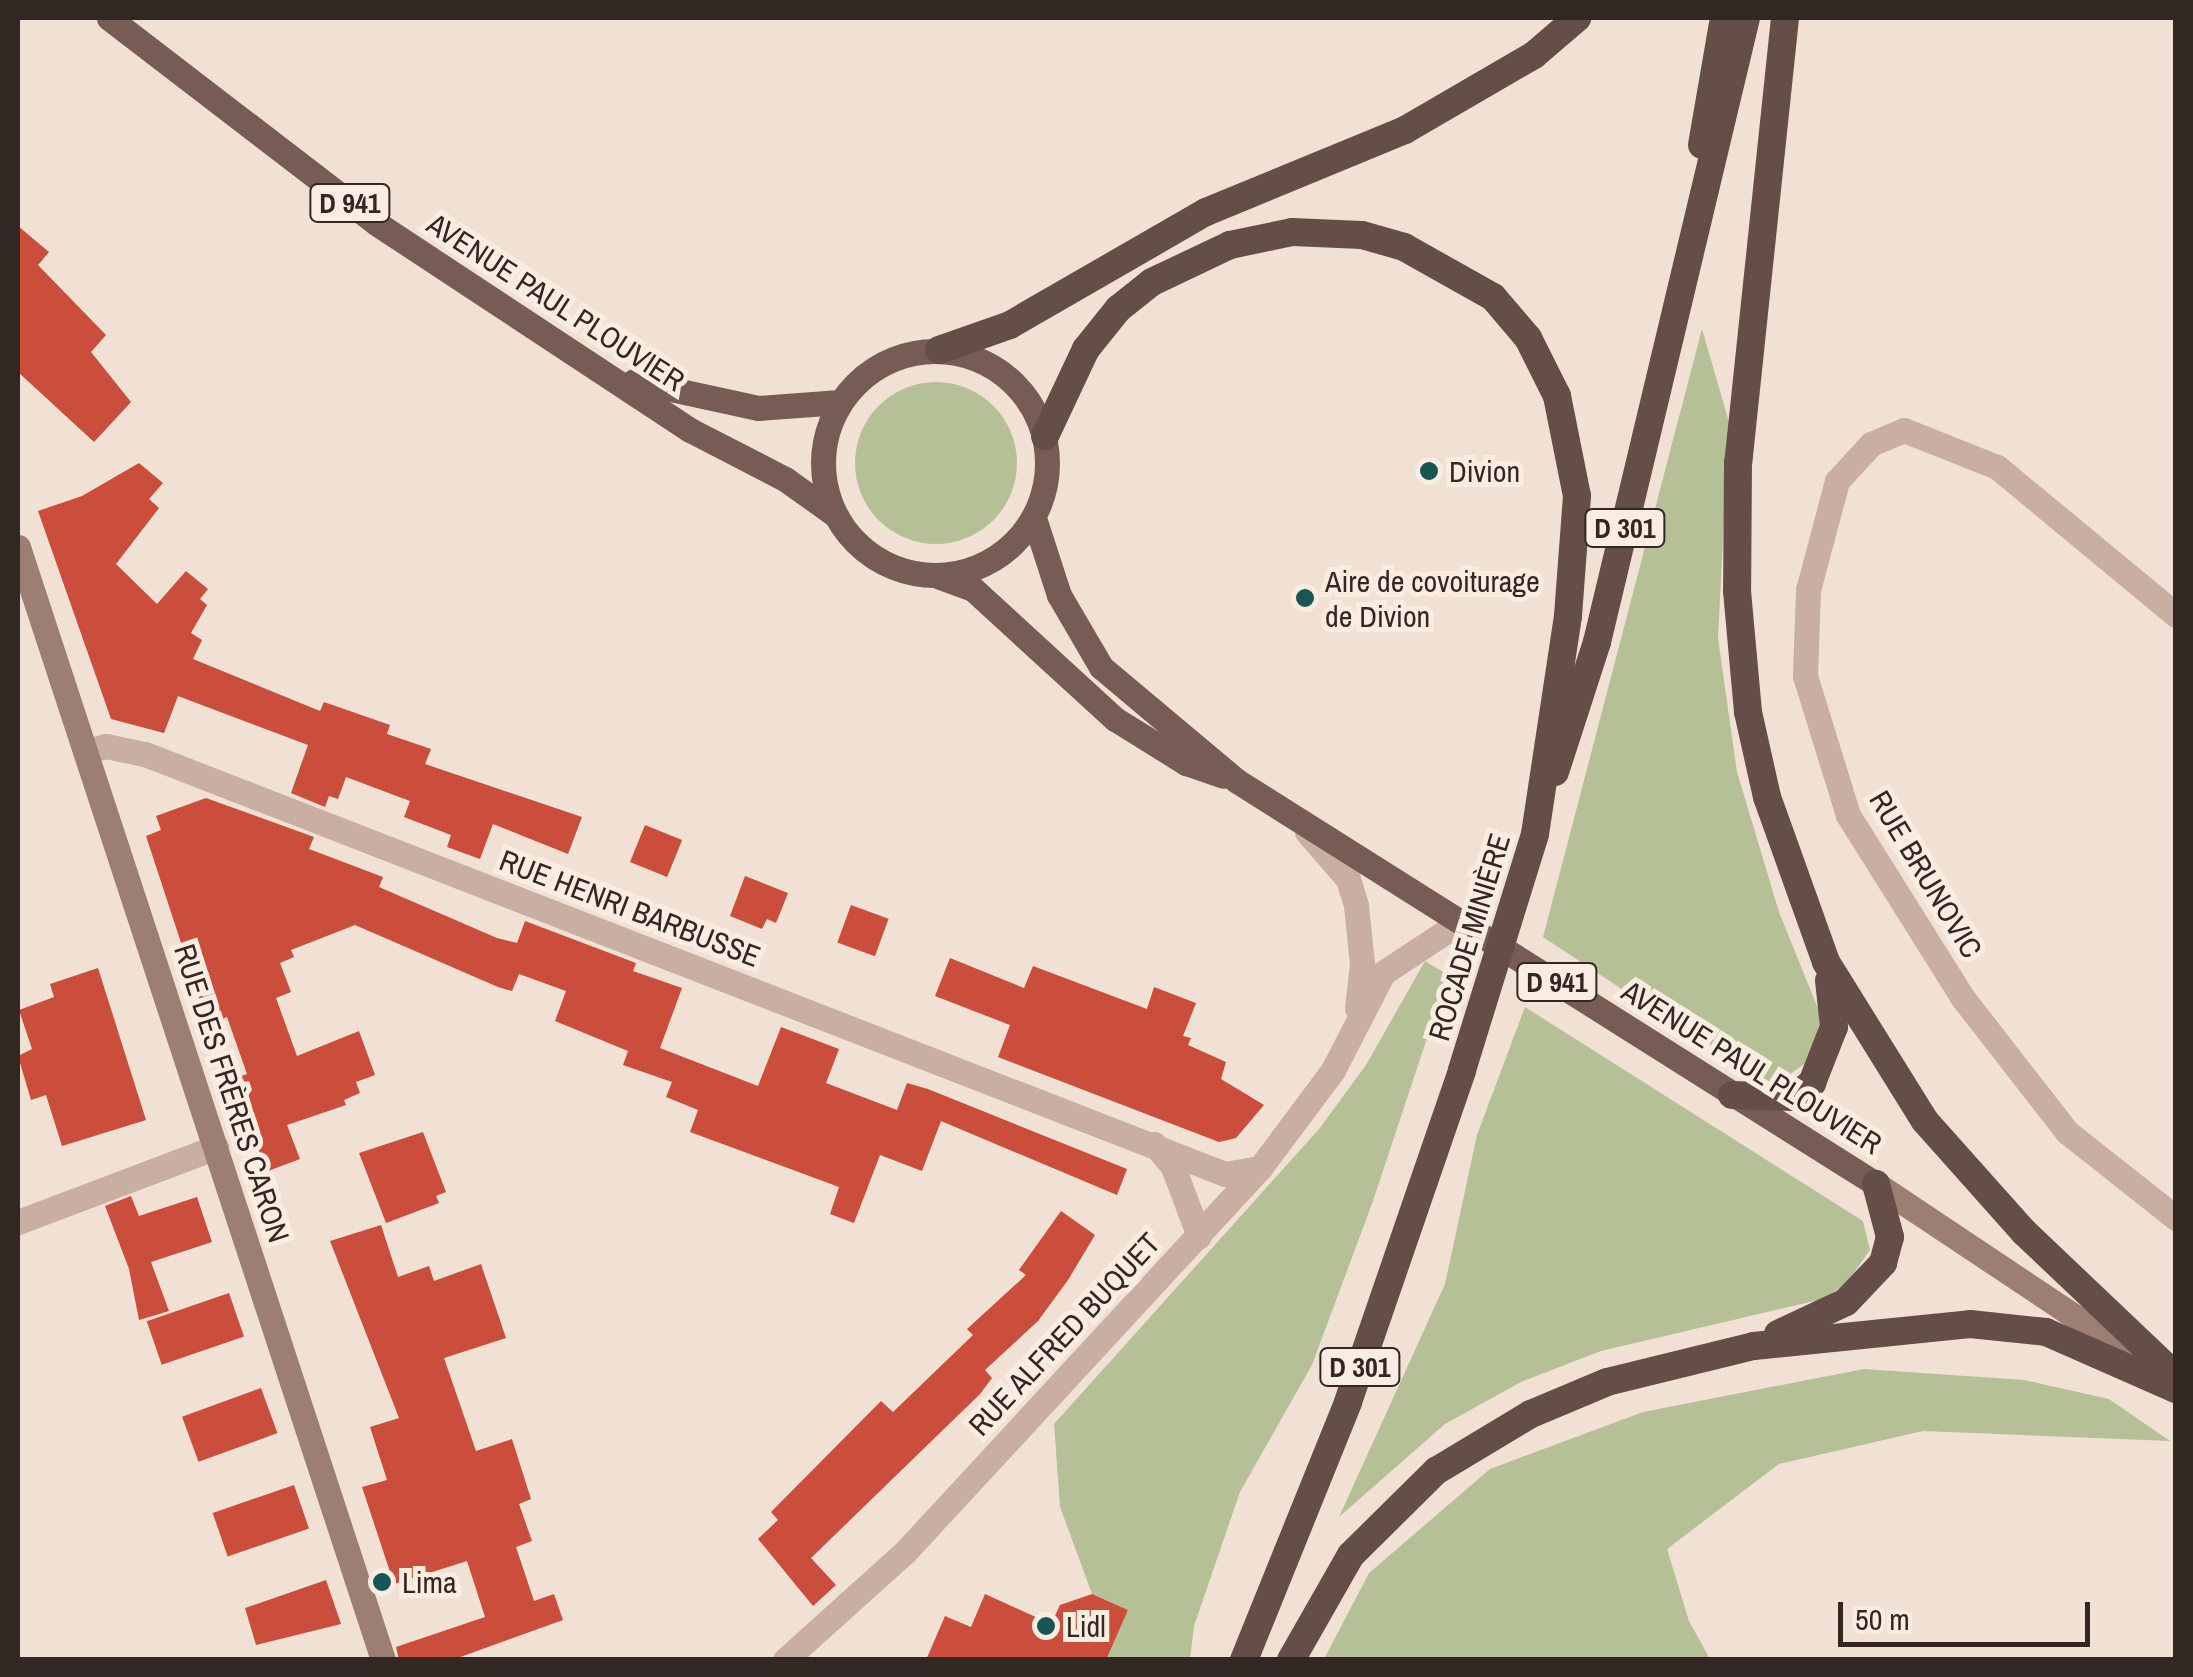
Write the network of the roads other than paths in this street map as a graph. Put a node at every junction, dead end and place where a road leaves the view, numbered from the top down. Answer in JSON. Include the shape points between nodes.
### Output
{"nodes":[{"id":1,"x":109,"y":18,"type":"edge"},
{"id":2,"x":1577,"y":18,"type":"edge"},
{"id":3,"x":1724,"y":18,"type":"edge"},
{"id":4,"x":1746,"y":18,"type":"edge"},
{"id":5,"x":1785,"y":18,"type":"edge"},
{"id":6,"x":1694,"y":216,"type":"junction"},
{"id":7,"x":939,"y":350,"type":"junction"},
{"id":8,"x":602,"y":371,"type":"junction"},
{"id":9,"x":840,"y":402,"type":"junction"},
{"id":10,"x":1044,"y":436,"type":"junction"},
{"id":11,"x":834,"y":514,"type":"junction"},
{"id":12,"x":1034,"y":518,"type":"junction"},
{"id":13,"x":18,"y":547,"type":"edge"},
{"id":14,"x":938,"y":576,"type":"junction"},
{"id":15,"x":2176,"y":615,"type":"edge"},
{"id":16,"x":85,"y":751,"type":"junction"},
{"id":17,"x":1237,"y":782,"type":"junction"},
{"id":18,"x":1286,"y":812,"type":"junction"},
{"id":19,"x":1535,"y":834,"type":"junction"},
{"id":20,"x":1468,"y":924,"type":"junction"},
{"id":21,"x":1826,"y":962,"type":"junction"},
{"id":22,"x":1356,"y":1024,"type":"junction"},
{"id":23,"x":1732,"y":1095,"type":"junction"},
{"id":24,"x":1150,"y":1140,"type":"junction"},
{"id":25,"x":216,"y":1147,"type":"junction"},
{"id":26,"x":1260,"y":1168,"type":"junction"},
{"id":27,"x":1876,"y":1184,"type":"junction"},
{"id":28,"x":2176,"y":1218,"type":"edge"},
{"id":29,"x":18,"y":1222,"type":"edge"},
{"id":30,"x":1199,"y":1236,"type":"junction"},
{"id":31,"x":1754,"y":1346,"type":"junction"},
{"id":32,"x":2176,"y":1376,"type":"edge"},
{"id":33,"x":2176,"y":1387,"type":"edge"},
{"id":34,"x":382,"y":1660,"type":"edge"},
{"id":35,"x":785,"y":1660,"type":"edge"},
{"id":36,"x":1244,"y":1660,"type":"edge"},
{"id":37,"x":1291,"y":1660,"type":"edge"}],
"edges":[{"from":1,"to":8,"type":"main road","name":"AVENUE PAUL PLOUVIER","number":"D 941","via":[[376,223]]},
{"from":2,"to":7,"type":"highway","via":[[1534,55],[1405,130],[1206,212],[1010,325]]},
{"from":3,"to":6,"type":"highway","name":"ROCADE MINIÈRE","number":"D 301"},
{"from":4,"to":6,"type":"highway","name":"ROCADE MINIÈRE","number":"D 301"},
{"from":5,"to":21,"type":"highway","via":[[1738,462],[1738,591],[1748,712],[1767,797]]},
{"from":6,"to":19,"type":"highway","name":"ROCADE MINIÈRE","number":"D 301","via":[[1597,642]]},
{"from":7,"to":9,"type":"main road","via":[[883,363]]},
{"from":7,"to":10,"type":"main road","via":[[968,356],[1006,377],[1034,409]]},
{"from":8,"to":9,"type":"main road","number":"D 941","via":[[700,400],[758,408]]},
{"from":8,"to":11,"type":"main road","name":"AVENUE PAUL PLOUVIER","number":"D 941"},
{"from":9,"to":11,"type":"main road","via":[[825,438],[823,477]]},
{"from":10,"to":12,"type":"main road","via":[[1048,464]]},
{"from":10,"to":19,"type":"highway","via":[[1086,349],[1118,309],[1152,282],[1230,244],[1292,232],[1362,236],[1404,247],[1493,297],[1528,338],[1558,396],[1577,496],[1568,616]]},
{"from":11,"to":14,"type":"main road","via":[[877,560]]},
{"from":12,"to":14,"type":"main road","via":[[1010,548],[976,569]]},
{"from":12,"to":17,"type":"main road","name":"AVENUE PAUL PLOUVIER","number":"D 941","via":[[1060,595],[1101,667]]},
{"from":13,"to":16,"type":"main road","name":"RUE DES FRÈRES CARON"},
{"from":14,"to":17,"type":"main road","name":"AVENUE PAUL PLOUVIER","number":"D 941","via":[[973,589],[1115,718],[1186,763]]},
{"from":15,"to":28,"type":"street","name":"RUE BRUNOVIC","via":[[1997,467],[1904,430],[1871,444],[1837,481],[1808,590],[1804,676],[1848,816],[1962,997],[2067,1132]]},
{"from":16,"to":24,"type":"street","name":"RUE HENRI BARBUSSE","via":[[106,746],[145,754]]},
{"from":16,"to":25,"type":"main road","name":"RUE DES FRÈRES CARON"},
{"from":17,"to":18,"type":"main road","name":"AVENUE PAUL PLOUVIER","number":"D 941"},
{"from":18,"to":20,"type":"main road","name":"AVENUE PAUL PLOUVIER","number":"D 941"},
{"from":18,"to":22,"type":"street","name":"RUE ALFRED BUQUET","via":[[1331,855],[1352,892],[1362,964]]},
{"from":19,"to":36,"type":"highway","name":"ROCADE MINIÈRE","number":"D 301","bridge":true,"via":[[1348,1402]]},
{"from":20,"to":22,"type":"street","name":"RUE ALFRED BUQUET","via":[[1383,972]]},
{"from":20,"to":23,"type":"main road","name":"AVENUE PAUL PLOUVIER","number":"D 941"},
{"from":21,"to":23,"type":"highway","via":[[1834,1027],[1812,1083],[1793,1097]]},
{"from":21,"to":32,"type":"highway","via":[[1871,1043],[1958,1164]]},
{"from":22,"to":26,"type":"street","name":"RUE ALFRED BUQUET","via":[[1304,1114]]},
{"from":23,"to":27,"type":"main road","name":"AVENUE PAUL PLOUVIER","number":"D 941"},
{"from":24,"to":26,"type":"street","name":"RUE HENRI BARBUSSE","via":[[1225,1174]]},
{"from":24,"to":30,"type":"street","via":[[1172,1167]]},
{"from":25,"to":29,"type":"street"},
{"from":25,"to":34,"type":"main road","name":"RUE DES FRÈRES CARON"},
{"from":26,"to":30,"type":"street","name":"RUE ALFRED BUQUET"},
{"from":27,"to":31,"type":"highway","via":[[1890,1237],[1867,1285]]},
{"from":27,"to":33,"type":"main road","name":"AVENUE PAUL PLOUVIER"},
{"from":30,"to":35,"type":"street","name":"RUE ALFRED BUQUET","via":[[906,1552]]},
{"from":31,"to":33,"type":"highway","via":[[1970,1324],[2046,1332]]},
{"from":31,"to":37,"type":"highway","via":[[1607,1382],[1530,1414],[1436,1471],[1351,1555]]}]}
